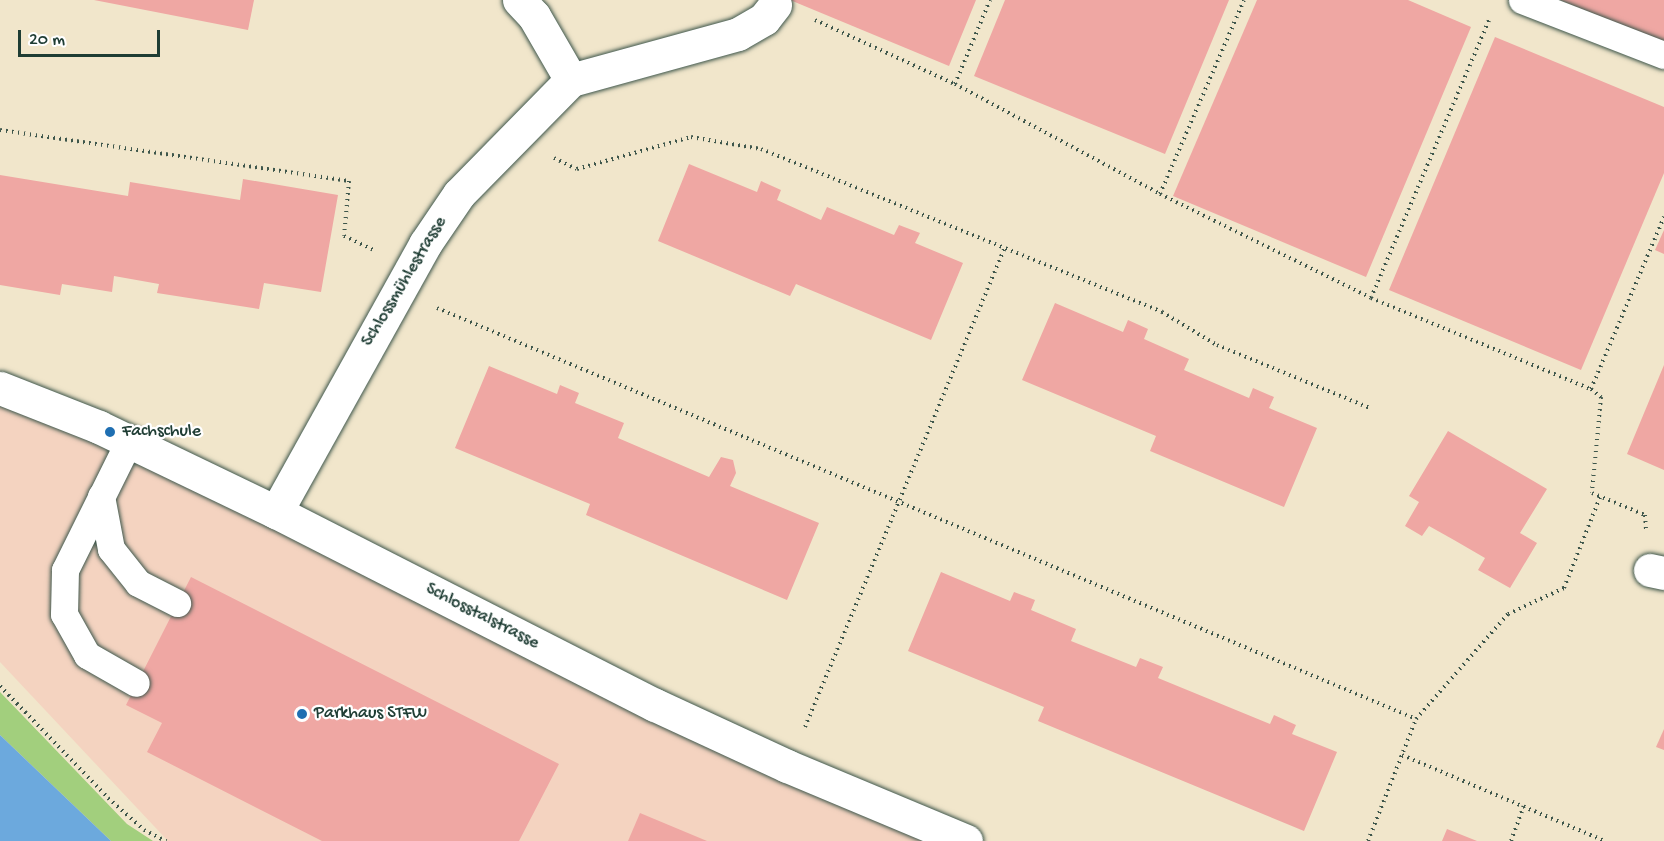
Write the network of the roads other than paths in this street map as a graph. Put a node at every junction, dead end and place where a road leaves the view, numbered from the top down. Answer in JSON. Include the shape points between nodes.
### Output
{"nodes":[{"id":1,"x":519,"y":0,"type":"edge"},
{"id":2,"x":1522,"y":0,"type":"edge"},
{"id":3,"x":789,"y":10,"type":"road end"},
{"id":4,"x":1664,"y":55,"type":"edge"},
{"id":5,"x":571,"y":80,"type":"junction"},
{"id":6,"x":0,"y":388,"type":"edge"},
{"id":7,"x":129,"y":441,"type":"junction"},
{"id":8,"x":101,"y":496,"type":"junction"},
{"id":9,"x":276,"y":512,"type":"junction"},
{"id":10,"x":177,"y":603,"type":"dead end"},
{"id":11,"x":136,"y":683,"type":"dead end"},
{"id":12,"x":966,"y":841,"type":"edge"}],
"edges":[{"from":1,"to":5,"type":"main road","via":[[534,16]]},
{"from":2,"to":4,"type":"lane"},
{"from":3,"to":5,"type":"main road","name":"Schlossmühlestrasse","via":[[738,34]]},
{"from":5,"to":9,"type":"main road","name":"Schlossmühlestrasse","via":[[459,194],[398,291]]},
{"from":6,"to":7,"type":"main road","name":"Schlosstalstrasse"},
{"from":7,"to":8,"type":"lane"},
{"from":7,"to":9,"type":"main road","name":"Schlosstalstrasse"},
{"from":8,"to":10,"type":"lane","via":[[111,549],[138,582]]},
{"from":8,"to":11,"type":"lane","via":[[65,570],[64,614],[87,655]]},
{"from":9,"to":12,"type":"main road","name":"Schlosstalstrasse","via":[[655,705],[787,766]]}]}
